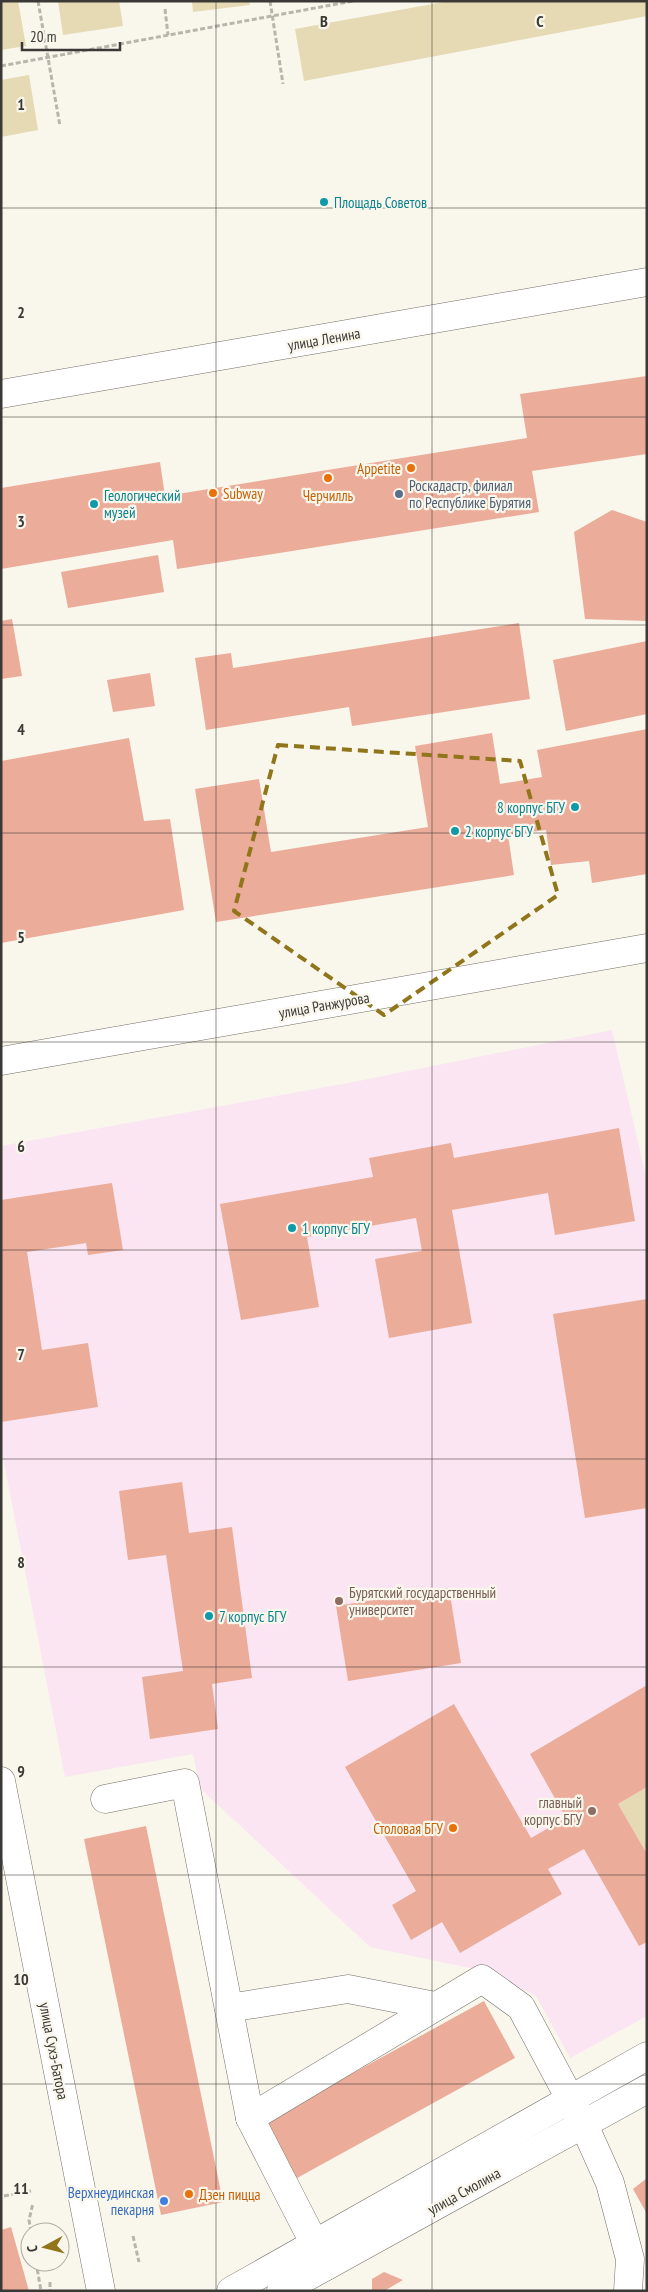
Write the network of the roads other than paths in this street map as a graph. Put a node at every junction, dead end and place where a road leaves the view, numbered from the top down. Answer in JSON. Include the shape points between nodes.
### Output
{"nodes":[{"id":1,"x":647,"y":282,"type":"edge"},
{"id":2,"x":1,"y":394,"type":"edge"},
{"id":3,"x":647,"y":948,"type":"edge"},
{"id":4,"x":1,"y":1061,"type":"edge"},
{"id":5,"x":1,"y":1781,"type":"edge"},
{"id":6,"x":105,"y":1799,"type":"dead end"},
{"id":7,"x":435,"y":2006,"type":"junction"},
{"id":8,"x":229,"y":2008,"type":"junction"},
{"id":9,"x":647,"y":2056,"type":"edge"},
{"id":10,"x":647,"y":2089,"type":"edge"},
{"id":11,"x":570,"y":2099,"type":"junction"},
{"id":12,"x":250,"y":2118,"type":"junction"},
{"id":13,"x":584,"y":2125,"type":"junction"},
{"id":14,"x":320,"y":2255,"type":"junction"},
{"id":15,"x":101,"y":2291,"type":"edge"},
{"id":16,"x":231,"y":2291,"type":"edge"},
{"id":17,"x":281,"y":2291,"type":"edge"},
{"id":18,"x":628,"y":2291,"type":"edge"}],
"edges":[{"from":1,"to":2,"type":"street","name":"улица Ленина"},
{"from":3,"to":4,"type":"street","name":"улица Ранжурова"},
{"from":5,"to":15,"type":"street","name":"улица Сухэ-Батора"},
{"from":6,"to":8,"type":"street","via":[[185,1784]]},
{"from":7,"to":8,"type":"street","via":[[348,1989]]},
{"from":7,"to":11,"type":"street","via":[[482,1979],[521,2007]]},
{"from":7,"to":12,"type":"street"},
{"from":8,"to":12,"type":"street"},
{"from":9,"to":11,"type":"street"},
{"from":10,"to":13,"type":"street","name":"улица Смолина"},
{"from":11,"to":13,"type":"street"},
{"from":11,"to":14,"type":"street"},
{"from":12,"to":14,"type":"street"},
{"from":13,"to":14,"type":"street","name":"улица Смолина"},
{"from":13,"to":18,"type":"street","via":[[610,2183],[630,2259]]},
{"from":14,"to":16,"type":"street"},
{"from":14,"to":17,"type":"street","name":"улица Смолина"}]}
